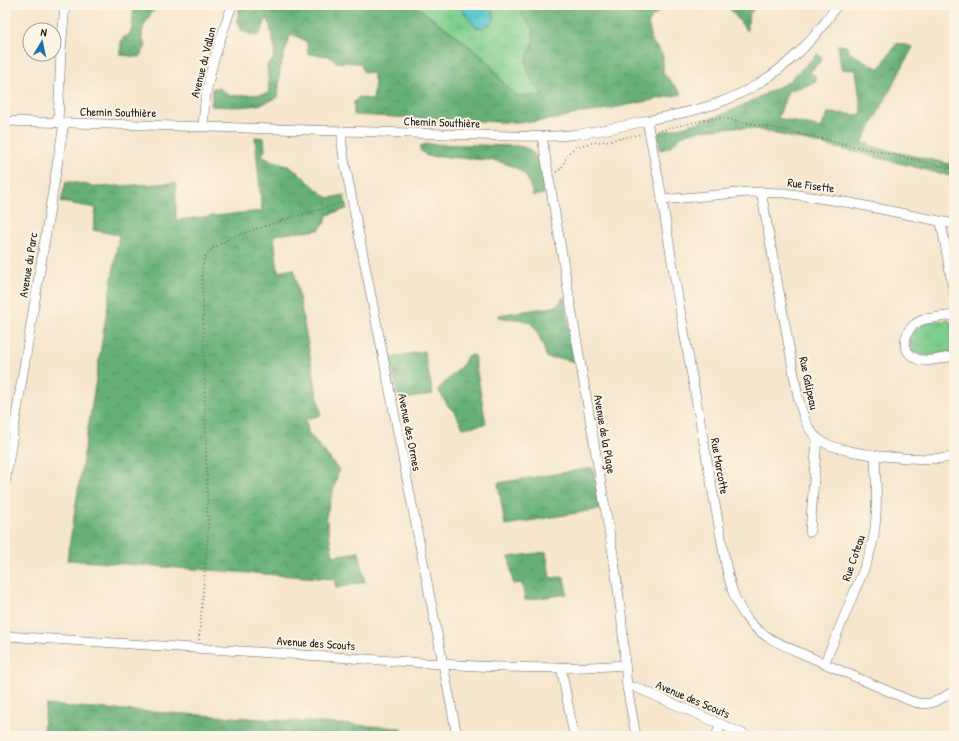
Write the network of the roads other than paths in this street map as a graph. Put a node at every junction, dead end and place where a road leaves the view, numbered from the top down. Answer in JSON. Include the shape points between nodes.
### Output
{"nodes":[{"id":1,"x":66,"y":5,"type":"edge"},
{"id":2,"x":232,"y":5,"type":"edge"},
{"id":3,"x":837,"y":5,"type":"edge"},
{"id":4,"x":5,"y":121,"type":"edge"},
{"id":5,"x":647,"y":121,"type":"junction"},
{"id":6,"x":61,"y":123,"type":"junction"},
{"id":7,"x":203,"y":126,"type":"junction"},
{"id":8,"x":342,"y":131,"type":"junction"},
{"id":9,"x":542,"y":137,"type":"junction"},
{"id":10,"x":761,"y":191,"type":"junction"},
{"id":11,"x":662,"y":200,"type":"junction"},
{"id":12,"x":941,"y":222,"type":"junction"},
{"id":13,"x":954,"y":224,"type":"edge"},
{"id":14,"x":954,"y":294,"type":"edge"},
{"id":15,"x":954,"y":315,"type":"edge"},
{"id":16,"x":954,"y":356,"type":"edge"},
{"id":17,"x":817,"y":438,"type":"junction"},
{"id":18,"x":875,"y":455,"type":"junction"},
{"id":19,"x":954,"y":457,"type":"edge"},
{"id":20,"x":5,"y":483,"type":"edge"},
{"id":21,"x":810,"y":532,"type":"dead end"},
{"id":22,"x":5,"y":636,"type":"edge"},
{"id":23,"x":443,"y":664,"type":"junction"},
{"id":24,"x":824,"y":664,"type":"junction"},
{"id":25,"x":625,"y":665,"type":"junction"},
{"id":26,"x":561,"y":667,"type":"junction"},
{"id":27,"x":627,"y":687,"type":"junction"},
{"id":28,"x":954,"y":691,"type":"edge"},
{"id":29,"x":721,"y":724,"type":"junction"},
{"id":30,"x":458,"y":736,"type":"edge"},
{"id":31,"x":574,"y":736,"type":"edge"},
{"id":32,"x":636,"y":736,"type":"edge"},
{"id":33,"x":716,"y":736,"type":"edge"},
{"id":34,"x":748,"y":736,"type":"edge"}],
"edges":[{"from":1,"to":6,"type":"street","name":"Avenue du Parc","via":[[62,50]]},
{"from":2,"to":7,"type":"street","name":"Avenue du Vallon","via":[[208,80]]},
{"from":3,"to":5,"type":"street","name":"Chemin Southière","via":[[808,44],[785,66],[759,84],[717,104]]},
{"from":4,"to":6,"type":"street","name":"Chemin Southière"},
{"from":5,"to":9,"type":"street","name":"Chemin Southière","via":[[604,130]]},
{"from":5,"to":11,"type":"street","name":"Rue Marcotte"},
{"from":6,"to":7,"type":"street","name":"Chemin Southière"},
{"from":6,"to":20,"type":"street","name":"Avenue du Parc"},
{"from":7,"to":8,"type":"street","name":"Chemin Southière"},
{"from":8,"to":9,"type":"street","name":"Chemin Southière"},
{"from":8,"to":23,"type":"street","name":"Avenue des Ormes","via":[[343,155]]},
{"from":9,"to":25,"type":"street","name":"Avenue de la Plage","via":[[613,554]]},
{"from":10,"to":11,"type":"street","name":"Rue Fisette"},
{"from":10,"to":12,"type":"street","name":"Rue Fisette","via":[[823,198]]},
{"from":10,"to":17,"type":"street","name":"Rue Galipeau","via":[[798,397],[808,426]]},
{"from":11,"to":24,"type":"street","name":"Rue Marcotte","via":[[707,465],[734,596],[746,617],[762,634]]},
{"from":12,"to":13,"type":"street","name":"Rue Fisette"},
{"from":12,"to":14,"type":"street"},
{"from":15,"to":16,"type":"street","via":[[920,321],[910,328],[905,337],[906,348],[917,359]]},
{"from":17,"to":18,"type":"street","via":[[836,447]]},
{"from":17,"to":21,"type":"street"},
{"from":18,"to":19,"type":"street","via":[[928,459]]},
{"from":18,"to":24,"type":"street","name":"Rue Coteau","via":[[876,506],[871,550]]},
{"from":22,"to":23,"type":"street","name":"Avenue des Scouts"},
{"from":23,"to":26,"type":"street","name":"Avenue des Scouts"},
{"from":23,"to":30,"type":"street","name":"Avenue des Ormes"},
{"from":24,"to":28,"type":"street","name":"Rue Marcotte","via":[[922,704],[935,702]]},
{"from":25,"to":26,"type":"street","name":"Avenue des Scouts"},
{"from":25,"to":27,"type":"street","name":"Avenue de la Plage"},
{"from":26,"to":31,"type":"street"},
{"from":27,"to":29,"type":"street","name":"Avenue des Scouts","via":[[635,687]]},
{"from":27,"to":32,"type":"street","name":"Avenue de la Plage"},
{"from":29,"to":33,"type":"street"},
{"from":29,"to":34,"type":"street","name":"Avenue des Scouts"}]}
